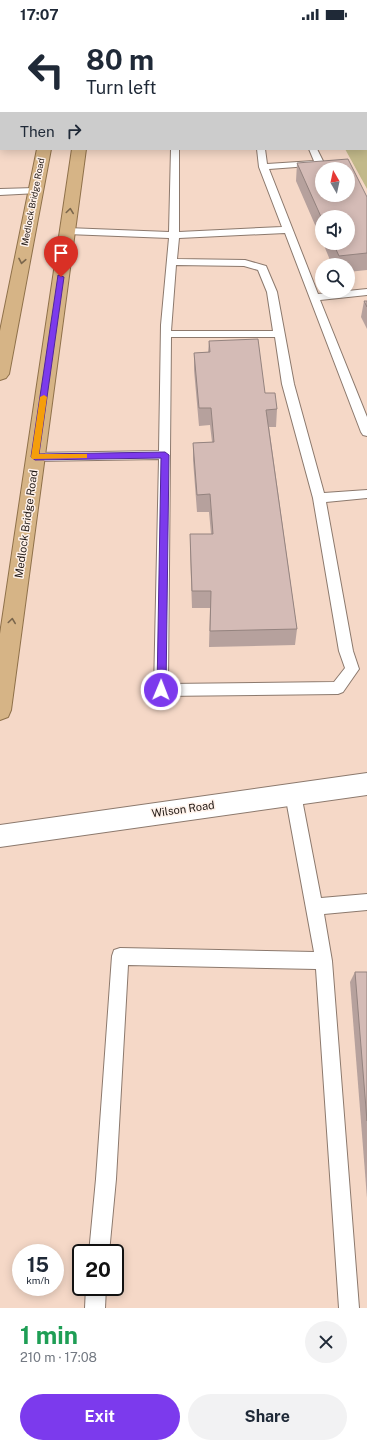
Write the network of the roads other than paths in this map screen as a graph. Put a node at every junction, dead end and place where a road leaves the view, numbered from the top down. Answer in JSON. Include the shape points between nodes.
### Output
{"nodes":[{"id":1,"x":44,"y":150,"type":"edge"},
{"id":2,"x":79,"y":150,"type":"edge"},
{"id":3,"x":175,"y":150,"type":"edge"},
{"id":4,"x":260,"y":150,"type":"edge"},
{"id":5,"x":314,"y":150,"type":"edge"},
{"id":6,"x":263,"y":166,"type":"junction"},
{"id":7,"x":36,"y":191,"type":"junction"},
{"id":8,"x":0,"y":192,"type":"edge"},
{"id":9,"x":288,"y":230,"type":"junction"},
{"id":10,"x":67,"y":232,"type":"junction"},
{"id":11,"x":174,"y":235,"type":"junction"},
{"id":12,"x":172,"y":262,"type":"junction"},
{"id":13,"x":367,"y":292,"type":"edge"},
{"id":14,"x":355,"y":293,"type":"edge"},
{"id":15,"x":315,"y":297,"type":"edge"},
{"id":16,"x":315,"y":298,"type":"edge"},
{"id":17,"x":166,"y":334,"type":"junction"},
{"id":18,"x":279,"y":334,"type":"junction"},
{"id":19,"x":0,"y":374,"type":"edge"},
{"id":20,"x":367,"y":432,"type":"edge"},
{"id":21,"x":165,"y":455,"type":"junction"},
{"id":22,"x":35,"y":457,"type":"junction"},
{"id":23,"x":367,"y":494,"type":"edge"},
{"id":24,"x":319,"y":498,"type":"junction"},
{"id":25,"x":0,"y":710,"type":"edge"},
{"id":26,"x":367,"y":784,"type":"edge"},
{"id":27,"x":293,"y":794,"type":"junction"},
{"id":28,"x":0,"y":836,"type":"edge"},
{"id":29,"x":367,"y":902,"type":"edge"},
{"id":30,"x":314,"y":907,"type":"junction"},
{"id":31,"x":324,"y":961,"type":"junction"},
{"id":32,"x":100,"y":1244,"type":"edge"},
{"id":33,"x":96,"y":1296,"type":"edge"},
{"id":34,"x":95,"y":1308,"type":"edge"},
{"id":35,"x":349,"y":1308,"type":"edge"}],
"edges":[{"from":1,"to":7,"type":"highway","name":"Medlock Bridge Road"},
{"from":10,"to":2,"type":"highway","name":"Medlock Bridge Road","one_way":true},
{"from":3,"to":11,"type":"lane"},
{"from":4,"to":6,"type":"lane"},
{"from":5,"to":6,"type":"lane","via":[[320,163]]},
{"from":6,"to":9,"type":"lane"},
{"from":7,"to":8,"type":"lane"},
{"from":7,"to":19,"type":"highway","name":"Medlock Bridge Road","one_way":true},
{"from":9,"to":11,"type":"lane"},
{"from":9,"to":15,"type":"lane"},
{"from":10,"to":11,"type":"lane"},
{"from":10,"to":22,"type":"highway","name":"Medlock Bridge Road"},
{"from":11,"to":12,"type":"lane"},
{"from":12,"to":17,"type":"lane"},
{"from":12,"to":18,"type":"lane","via":[[245,263],[262,268],[272,292]]},
{"from":13,"to":14,"type":"lane"},
{"from":16,"to":20,"type":"lane"},
{"from":17,"to":18,"type":"lane"},
{"from":17,"to":21,"type":"lane"},
{"from":18,"to":24,"type":"lane","via":[[288,384]]},
{"from":21,"to":22,"type":"lane"},
{"from":21,"to":24,"type":"lane","via":[[161,690],[338,688],[352,669],[346,651]]},
{"from":25,"to":22,"type":"highway","name":"Medlock Bridge Road","one_way":true},
{"from":23,"to":24,"type":"lane"},
{"from":26,"to":27,"type":"street","name":"Wilson Road"},
{"from":27,"to":28,"type":"street","name":"Wilson Road"},
{"from":27,"to":30,"type":"lane"},
{"from":29,"to":30,"type":"lane"},
{"from":30,"to":31,"type":"lane"},
{"from":31,"to":32,"type":"lane","via":[[120,956]]},
{"from":31,"to":35,"type":"lane"},
{"from":33,"to":34,"type":"lane"}]}
